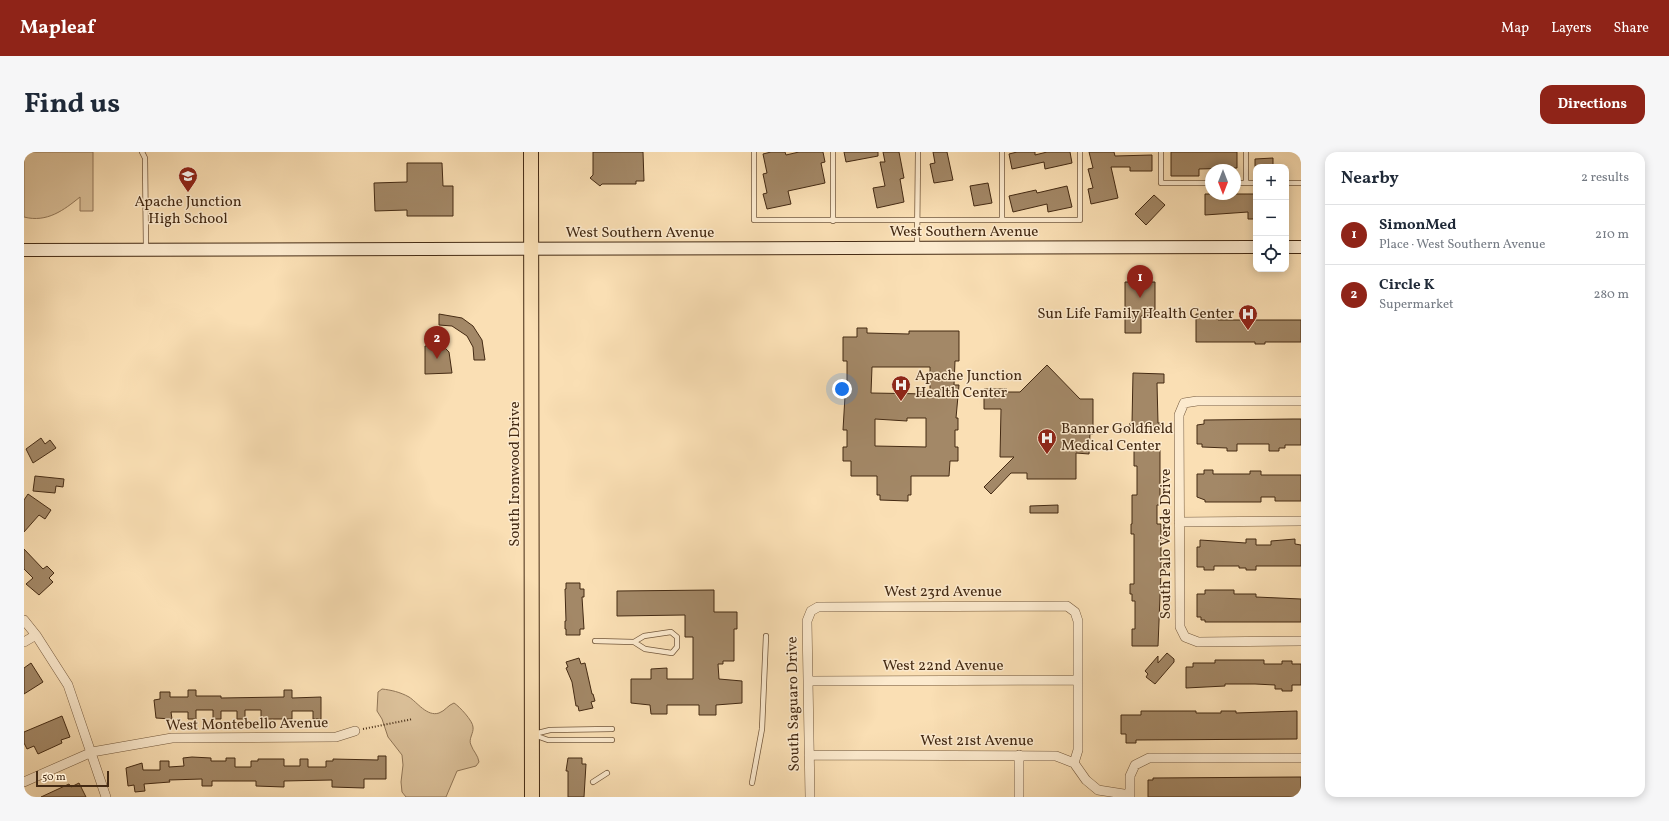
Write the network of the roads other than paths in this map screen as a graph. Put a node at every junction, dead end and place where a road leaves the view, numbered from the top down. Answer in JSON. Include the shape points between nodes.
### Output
{"nodes":[{"id":1,"x":142,"y":152,"type":"edge"},
{"id":2,"x":531,"y":152,"type":"edge"},
{"id":3,"x":754,"y":152,"type":"edge"},
{"id":4,"x":833,"y":152,"type":"edge"},
{"id":5,"x":918,"y":152,"type":"edge"},
{"id":6,"x":1002,"y":152,"type":"edge"},
{"id":7,"x":1080,"y":152,"type":"edge"},
{"id":8,"x":1161,"y":152,"type":"edge"},
{"id":9,"x":1246,"y":152,"type":"edge"},
{"id":10,"x":1205,"y":183,"type":"edge"},
{"id":11,"x":1241,"y":183,"type":"edge"},
{"id":12,"x":1246,"y":183,"type":"junction"},
{"id":13,"x":1253,"y":183,"type":"edge"},
{"id":14,"x":1289,"y":183,"type":"edge"},
{"id":15,"x":1301,"y":183,"type":"edge"},
{"id":16,"x":918,"y":220,"type":"junction"},
{"id":17,"x":1002,"y":220,"type":"junction"},
{"id":18,"x":833,"y":221,"type":"junction"},
{"id":19,"x":1253,"y":247,"type":"edge"},
{"id":20,"x":1289,"y":247,"type":"edge"},
{"id":21,"x":1301,"y":247,"type":"edge"},
{"id":22,"x":917,"y":248,"type":"junction"},
{"id":23,"x":24,"y":250,"type":"edge"},
{"id":24,"x":146,"y":250,"type":"junction"},
{"id":25,"x":532,"y":250,"type":"junction"},
{"id":26,"x":1301,"y":401,"type":"edge"},
{"id":27,"x":1301,"y":521,"type":"edge"},
{"id":28,"x":1180,"y":522,"type":"junction"},
{"id":29,"x":811,"y":611,"type":"joint"},
{"id":30,"x":24,"y":620,"type":"edge"},
{"id":31,"x":36,"y":636,"type":"junction"},
{"id":32,"x":766,"y":636,"type":"dead end"},
{"id":33,"x":596,"y":641,"type":"dead end"},
{"id":34,"x":1301,"y":641,"type":"edge"},
{"id":35,"x":24,"y":642,"type":"edge"},
{"id":36,"x":634,"y":642,"type":"junction"},
{"id":37,"x":1078,"y":680,"type":"junction"},
{"id":38,"x":808,"y":681,"type":"junction"},
{"id":39,"x":612,"y":729,"type":"dead end"},
{"id":40,"x":354,"y":731,"type":"road end"},
{"id":41,"x":532,"y":735,"type":"junction"},
{"id":42,"x":612,"y":740,"type":"dead end"},
{"id":43,"x":92,"y":752,"type":"junction"},
{"id":44,"x":809,"y":755,"type":"junction"},
{"id":45,"x":1020,"y":755,"type":"junction"},
{"id":46,"x":1301,"y":758,"type":"edge"},
{"id":47,"x":1074,"y":763,"type":"junction"},
{"id":48,"x":607,"y":773,"type":"dead end"},
{"id":49,"x":24,"y":782,"type":"edge"},
{"id":50,"x":593,"y":782,"type":"dead end"},
{"id":51,"x":752,"y":783,"type":"dead end"},
{"id":52,"x":1096,"y":794,"type":"edge"},
{"id":53,"x":1130,"y":796,"type":"edge"},
{"id":54,"x":106,"y":797,"type":"edge"},
{"id":55,"x":532,"y":797,"type":"edge"},
{"id":56,"x":810,"y":797,"type":"edge"},
{"id":57,"x":1020,"y":797,"type":"edge"}],
"edges":[{"from":1,"to":24,"type":"lane","via":[[145,158]]},
{"from":2,"to":25,"type":"main road","name":"South Ironwood Drive"},
{"from":3,"to":18,"type":"lane","via":[[754,220]]},
{"from":4,"to":18,"type":"lane"},
{"from":5,"to":16,"type":"lane"},
{"from":6,"to":17,"type":"lane"},
{"from":7,"to":17,"type":"lane","via":[[1080,220]]},
{"from":8,"to":10,"type":"lane","via":[[1161,183]]},
{"from":9,"to":12,"type":"lane"},
{"from":11,"to":12,"type":"lane"},
{"from":12,"to":13,"type":"lane"},
{"from":14,"to":15,"type":"lane"},
{"from":16,"to":17,"type":"lane"},
{"from":16,"to":18,"type":"lane"},
{"from":16,"to":22,"type":"lane"},
{"from":19,"to":22,"type":"main road","name":"West Southern Avenue"},
{"from":20,"to":21,"type":"main road"},
{"from":22,"to":25,"type":"main road","name":"West Southern Avenue"},
{"from":23,"to":24,"type":"main road","name":"West Southern Avenue"},
{"from":24,"to":25,"type":"main road","name":"West Southern Avenue"},
{"from":25,"to":41,"type":"main road","name":"South Ironwood Drive"},
{"from":26,"to":28,"type":"street","name":"South Palo Verde Drive","via":[[1184,403],[1179,415]]},
{"from":27,"to":28,"type":"street"},
{"from":28,"to":34,"type":"street","name":"South Palo Verde Drive","via":[[1180,626],[1184,637],[1198,642]]},
{"from":29,"to":37,"type":"street","name":"West 23rd Avenue","via":[[818,607],[1067,606],[1075,612],[1078,621]]},
{"from":29,"to":38,"type":"street","name":"South Saguaro Drive","via":[[807,621]]},
{"from":30,"to":31,"type":"street"},
{"from":31,"to":35,"type":"street"},
{"from":31,"to":43,"type":"street","via":[[68,685]]},
{"from":32,"to":51,"type":"lane","via":[[762,729]]},
{"from":33,"to":36,"type":"lane"},
{"from":36,"to":36,"type":"lane","via":[[645,649],[662,653],[672,653],[677,647],[677,637],[671,632],[644,636]]},
{"from":37,"to":38,"type":"street","name":"West 22nd Avenue"},
{"from":37,"to":47,"type":"street","via":[[1078,750]]},
{"from":38,"to":44,"type":"street","name":"South Saguaro Drive"},
{"from":39,"to":41,"type":"lane","via":[[550,730]]},
{"from":40,"to":43,"type":"street","name":"West Montebello Avenue","via":[[336,737],[172,738]]},
{"from":41,"to":42,"type":"lane","via":[[548,740]]},
{"from":41,"to":55,"type":"main road","name":"South Ironwood Drive"},
{"from":43,"to":49,"type":"street","name":"West Montebello Avenue"},
{"from":43,"to":54,"type":"street"},
{"from":44,"to":45,"type":"street","name":"West 21st Avenue"},
{"from":44,"to":56,"type":"street","name":"South Saguaro Drive"},
{"from":45,"to":47,"type":"street","name":"West 21st Avenue","via":[[1056,756]]},
{"from":45,"to":57,"type":"street"},
{"from":46,"to":53,"type":"street","via":[[1149,758],[1134,765],[1130,776]]},
{"from":47,"to":52,"type":"street"},
{"from":48,"to":50,"type":"lane"},
{"from":52,"to":53,"type":"street"}]}
